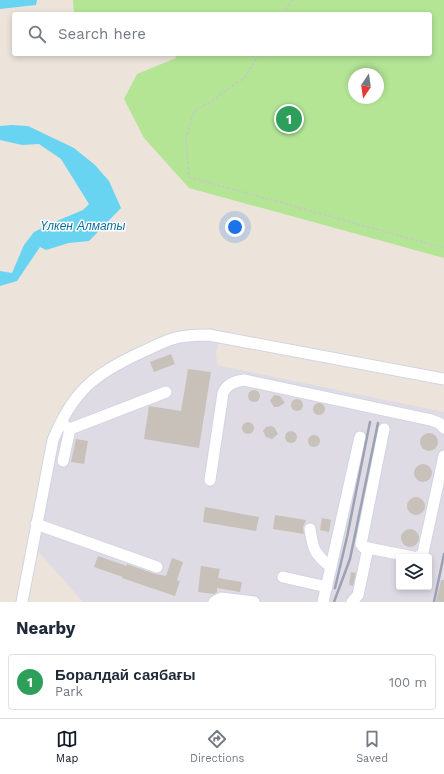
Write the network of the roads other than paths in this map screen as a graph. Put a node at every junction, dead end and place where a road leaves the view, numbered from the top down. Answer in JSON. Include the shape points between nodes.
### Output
{"nodes":[{"id":1,"x":444,"y":379,"type":"edge"},
{"id":2,"x":166,"y":392,"type":"dead end"},
{"id":3,"x":60,"y":423,"type":"junction"},
{"id":4,"x":444,"y":428,"type":"edge"},
{"id":5,"x":384,"y":429,"type":"dead end"},
{"id":6,"x":70,"y":430,"type":"junction"},
{"id":7,"x":360,"y":437,"type":"dead end"},
{"id":8,"x":444,"y":456,"type":"edge"},
{"id":9,"x":63,"y":461,"type":"dead end"},
{"id":10,"x":210,"y":480,"type":"dead end"},
{"id":11,"x":36,"y":524,"type":"junction"},
{"id":12,"x":310,"y":529,"type":"dead end"},
{"id":13,"x":368,"y":548,"type":"junction"},
{"id":14,"x":398,"y":554,"type":"edge"},
{"id":15,"x":422,"y":554,"type":"edge"},
{"id":16,"x":157,"y":567,"type":"dead end"},
{"id":17,"x":331,"y":567,"type":"junction"},
{"id":18,"x":283,"y":577,"type":"dead end"},
{"id":19,"x":327,"y":587,"type":"junction"},
{"id":20,"x":22,"y":602,"type":"edge"},
{"id":21,"x":214,"y":602,"type":"edge"},
{"id":22,"x":254,"y":602,"type":"edge"},
{"id":23,"x":323,"y":602,"type":"edge"},
{"id":24,"x":352,"y":602,"type":"edge"}],
"edges":[{"from":1,"to":3,"type":"street","via":[[224,337],[192,335],[172,339],[99,374],[76,398]]},
{"from":2,"to":6,"type":"street"},
{"from":3,"to":6,"type":"street"},
{"from":3,"to":11,"type":"street","via":[[52,440]]},
{"from":4,"to":10,"type":"street","via":[[431,420],[252,382],[233,382],[223,393]]},
{"from":5,"to":13,"type":"street","via":[[361,544]]},
{"from":6,"to":9,"type":"street"},
{"from":7,"to":17,"type":"street"},
{"from":8,"to":15,"type":"street"},
{"from":11,"to":16,"type":"street"},
{"from":11,"to":20,"type":"street"},
{"from":12,"to":17,"type":"street","via":[[313,548]]},
{"from":13,"to":14,"type":"street"},
{"from":13,"to":24,"type":"street","via":[[358,595]]},
{"from":17,"to":19,"type":"street"},
{"from":18,"to":19,"type":"street"},
{"from":19,"to":23,"type":"street"},
{"from":21,"to":22,"type":"street","via":[[221,598]]}]}
